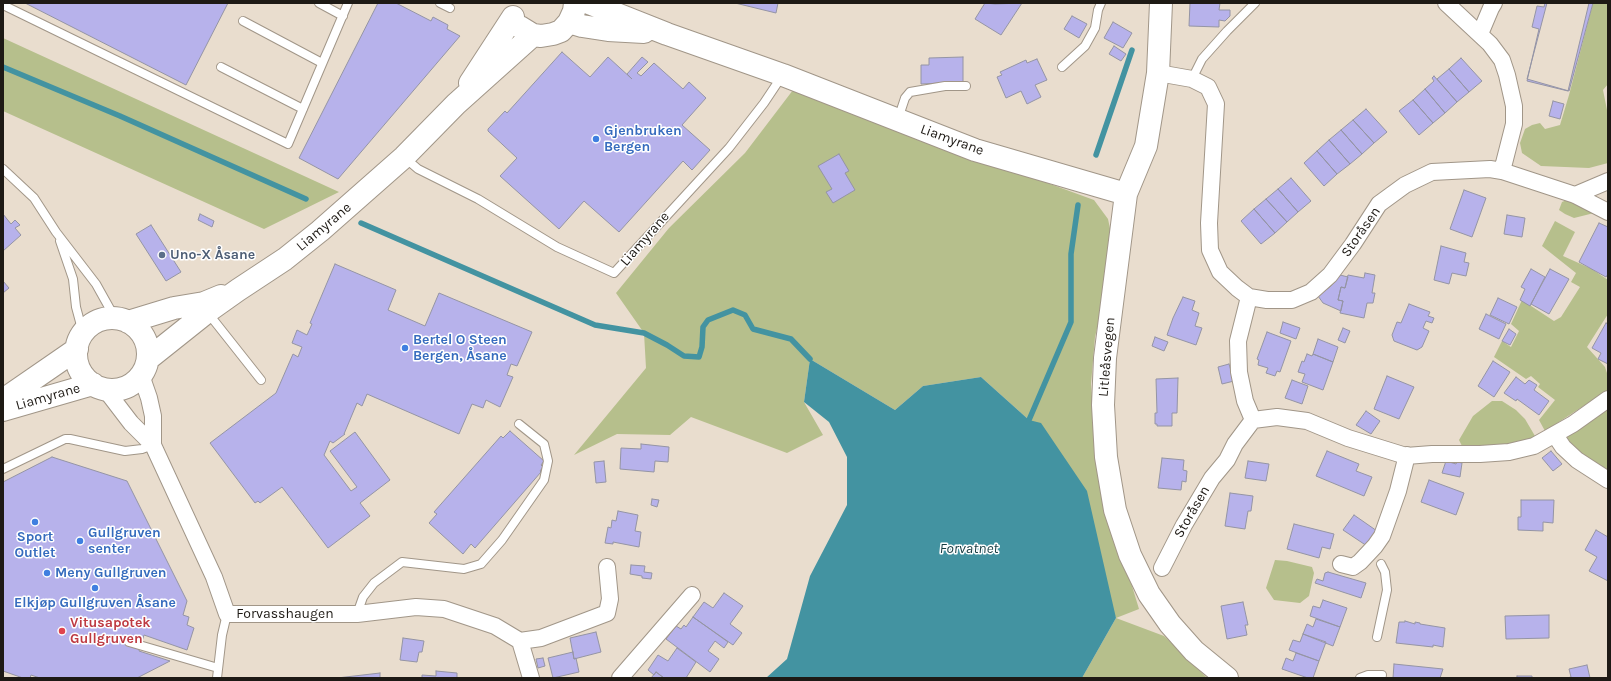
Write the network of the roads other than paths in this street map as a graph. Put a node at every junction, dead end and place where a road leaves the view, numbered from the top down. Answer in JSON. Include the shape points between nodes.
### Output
{"nodes":[{"id":1,"x":319,"y":3,"type":"edge"},
{"id":2,"x":348,"y":3,"type":"edge"},
{"id":3,"x":440,"y":3,"type":"edge"},
{"id":4,"x":589,"y":3,"type":"edge"},
{"id":5,"x":1100,"y":3,"type":"edge"},
{"id":6,"x":1161,"y":3,"type":"edge"},
{"id":7,"x":1255,"y":3,"type":"edge"},
{"id":8,"x":1446,"y":3,"type":"edge"},
{"id":9,"x":1494,"y":3,"type":"edge"},
{"id":10,"x":3,"y":5,"type":"edge"},
{"id":11,"x":450,"y":8,"type":"dead end"},
{"id":12,"x":511,"y":10,"type":"edge"},
{"id":13,"x":572,"y":13,"type":"edge"},
{"id":14,"x":342,"y":16,"type":"junction"},
{"id":15,"x":244,"y":21,"type":"dead end"},
{"id":16,"x":667,"y":34,"type":"junction"},
{"id":17,"x":1480,"y":34,"type":"junction"},
{"id":18,"x":533,"y":35,"type":"junction"},
{"id":19,"x":322,"y":63,"type":"junction"},
{"id":20,"x":221,"y":67,"type":"dead end"},
{"id":21,"x":1062,"y":67,"type":"dead end"},
{"id":22,"x":1158,"y":73,"type":"junction"},
{"id":23,"x":783,"y":75,"type":"junction"},
{"id":24,"x":1192,"y":79,"type":"junction"},
{"id":25,"x":966,"y":86,"type":"dead end"},
{"id":26,"x":456,"y":104,"type":"junction"},
{"id":27,"x":303,"y":110,"type":"junction"},
{"id":28,"x":898,"y":120,"type":"junction"},
{"id":29,"x":404,"y":157,"type":"junction"},
{"id":30,"x":3,"y":169,"type":"edge"},
{"id":31,"x":1502,"y":171,"type":"junction"},
{"id":32,"x":1608,"y":181,"type":"edge"},
{"id":33,"x":1126,"y":194,"type":"junction"},
{"id":34,"x":1575,"y":195,"type":"junction"},
{"id":35,"x":1608,"y":212,"type":"edge"},
{"id":36,"x":58,"y":234,"type":"junction"},
{"id":37,"x":1249,"y":297,"type":"junction"},
{"id":38,"x":206,"y":308,"type":"junction"},
{"id":39,"x":121,"y":320,"type":"junction"},
{"id":40,"x":80,"y":341,"type":"junction"},
{"id":41,"x":144,"y":367,"type":"junction"},
{"id":42,"x":261,"y":380,"type":"dead end"},
{"id":43,"x":99,"y":386,"type":"junction"},
{"id":44,"x":1608,"y":399,"type":"edge"},
{"id":45,"x":3,"y":400,"type":"edge"},
{"id":46,"x":3,"y":410,"type":"edge"},
{"id":47,"x":1253,"y":420,"type":"junction"},
{"id":48,"x":519,"y":424,"type":"dead end"},
{"id":49,"x":1555,"y":435,"type":"junction"},
{"id":50,"x":154,"y":445,"type":"junction"},
{"id":51,"x":1407,"y":455,"type":"junction"},
{"id":52,"x":3,"y":468,"type":"edge"},
{"id":53,"x":1608,"y":480,"type":"edge"},
{"id":54,"x":1341,"y":564,"type":"dead end"},
{"id":55,"x":1381,"y":564,"type":"dead end"},
{"id":56,"x":607,"y":567,"type":"dead end"},
{"id":57,"x":1162,"y":568,"type":"dead end"},
{"id":58,"x":692,"y":595,"type":"dead end"},
{"id":59,"x":227,"y":614,"type":"junction"},
{"id":60,"x":357,"y":614,"type":"junction"},
{"id":61,"x":1377,"y":637,"type":"dead end"},
{"id":62,"x":520,"y":641,"type":"junction"},
{"id":63,"x":128,"y":642,"type":"dead end"},
{"id":64,"x":218,"y":668,"type":"junction"},
{"id":65,"x":1382,"y":675,"type":"dead end"},
{"id":66,"x":217,"y":678,"type":"edge"},
{"id":67,"x":531,"y":678,"type":"edge"},
{"id":68,"x":620,"y":678,"type":"edge"},
{"id":69,"x":1227,"y":678,"type":"edge"},
{"id":70,"x":1360,"y":678,"type":"edge"}],
"edges":[{"from":1,"to":14,"type":"lane"},
{"from":2,"to":14,"type":"lane"},
{"from":3,"to":11,"type":"lane"},
{"from":4,"to":16,"type":"street","name":"Liamyrane"},
{"from":5,"to":21,"type":"lane","via":[[1095,28],[1085,46]]},
{"from":6,"to":22,"type":"street","name":"Litleåsvegen"},
{"from":7,"to":24,"type":"lane","via":[[1202,59]]},
{"from":8,"to":17,"type":"street"},
{"from":9,"to":17,"type":"street"},
{"from":10,"to":27,"type":"lane","via":[[288,144]]},
{"from":12,"to":18,"type":"street","via":[[522,29]]},
{"from":12,"to":26,"type":"street","name":"Liamyrane"},
{"from":13,"to":16,"type":"street","name":"Liamyrane","via":[[582,26]]},
{"from":13,"to":18,"type":"street","via":[[561,31],[541,36]]},
{"from":14,"to":19,"type":"lane"},
{"from":15,"to":19,"type":"lane"},
{"from":16,"to":23,"type":"street","name":"Liamyrane"},
{"from":17,"to":31,"type":"street","via":[[1502,60],[1512,93],[1514,124]]},
{"from":18,"to":26,"type":"street","name":"Liamyrane"},
{"from":19,"to":27,"type":"lane"},
{"from":20,"to":27,"type":"lane"},
{"from":22,"to":24,"type":"street"},
{"from":22,"to":33,"type":"street","name":"Litleåsvegen","via":[[1146,146]]},
{"from":23,"to":28,"type":"street","name":"Liamyrane"},
{"from":23,"to":29,"type":"lane","name":"Liamyrane","via":[[729,148],[614,273],[567,253],[478,199],[418,169]]},
{"from":24,"to":37,"type":"street","via":[[1208,87],[1216,104],[1209,223],[1210,250],[1220,272]]},
{"from":25,"to":28,"type":"lane","via":[[945,86],[910,92],[905,98]]},
{"from":26,"to":29,"type":"street","name":"Liamyrane"},
{"from":28,"to":33,"type":"street","name":"Liamyrane","via":[[975,150]]},
{"from":29,"to":38,"type":"street","name":"Liamyrane","via":[[285,260]]},
{"from":30,"to":36,"type":"lane","via":[[34,198]]},
{"from":31,"to":34,"type":"street","name":"Storåsen"},
{"from":31,"to":37,"type":"street","name":"Storåsen","via":[[1490,169],[1432,172],[1405,185],[1380,204],[1330,275],[1311,292],[1292,300]]},
{"from":32,"to":34,"type":"street"},
{"from":33,"to":69,"type":"street","name":"Litleåsvegen","via":[[1104,358],[1106,456],[1115,510],[1130,555],[1149,594],[1194,652]]},
{"from":34,"to":35,"type":"street","name":"Storåsen"},
{"from":36,"to":39,"type":"lane"},
{"from":36,"to":40,"type":"lane","via":[[73,279]]},
{"from":37,"to":47,"type":"street","via":[[1238,341],[1239,372],[1245,401]]},
{"from":38,"to":39,"type":"street","name":"Liamyrane","via":[[174,308]]},
{"from":38,"to":41,"type":"street","name":"Liamyrane"},
{"from":38,"to":42,"type":"lane"},
{"from":39,"to":40,"type":"street","via":[[97,321]]},
{"from":39,"to":41,"type":"street","via":[[137,328],[144,337],[148,348]]},
{"from":40,"to":43,"type":"street","via":[[77,359],[80,369],[85,377]]},
{"from":40,"to":45,"type":"street","name":"Liamyrane"},
{"from":41,"to":43,"type":"street","via":[[134,383],[125,388],[115,390]]},
{"from":41,"to":50,"type":"street","name":"Forvasshaugen","via":[[153,416]]},
{"from":43,"to":46,"type":"street","name":"Liamyrane"},
{"from":43,"to":50,"type":"street","name":"Forvasshaugen"},
{"from":44,"to":49,"type":"street"},
{"from":47,"to":51,"type":"street","via":[[1277,417],[1307,421],[1348,438]]},
{"from":47,"to":57,"type":"street","name":"Storåsen","via":[[1212,478],[1184,524]]},
{"from":48,"to":60,"type":"lane","via":[[544,444],[548,461],[544,480],[502,540],[481,564],[464,569],[402,562],[374,583],[363,597]]},
{"from":49,"to":51,"type":"street","via":[[1534,446],[1509,452]]},
{"from":49,"to":53,"type":"street","via":[[1577,460]]},
{"from":50,"to":52,"type":"lane","via":[[125,451],[65,439]]},
{"from":50,"to":59,"type":"street","name":"Forvasshaugen","via":[[214,577]]},
{"from":51,"to":54,"type":"street","via":[[1398,491],[1382,536],[1354,567]]},
{"from":55,"to":61,"type":"lane","via":[[1385,572],[1387,590]]},
{"from":56,"to":62,"type":"street","via":[[610,599],[607,613],[541,638]]},
{"from":58,"to":68,"type":"street"},
{"from":59,"to":60,"type":"street","name":"Forvasshaugen"},
{"from":59,"to":64,"type":"lane"},
{"from":60,"to":62,"type":"street","name":"Forvasshaugen","via":[[416,607],[444,609],[495,626]]},
{"from":62,"to":67,"type":"street"},
{"from":63,"to":64,"type":"lane"},
{"from":64,"to":66,"type":"lane"},
{"from":65,"to":70,"type":"lane"}]}
